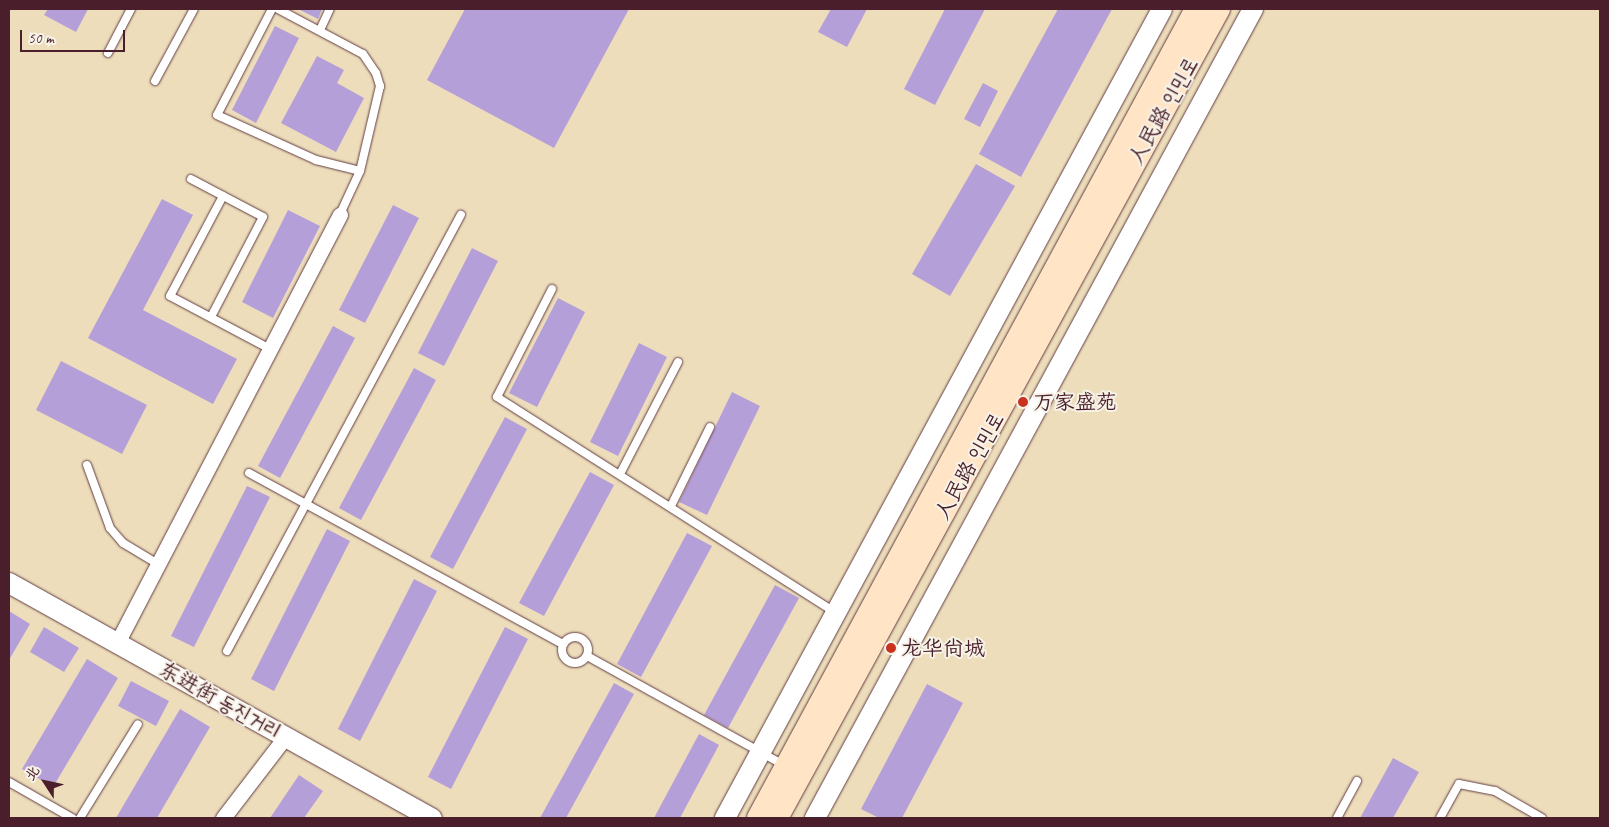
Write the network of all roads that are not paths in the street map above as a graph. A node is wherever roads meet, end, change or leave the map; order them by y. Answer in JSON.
{"nodes":[{"id":1,"x":131,"y":9,"type":"edge"},
{"id":2,"x":194,"y":9,"type":"edge"},
{"id":3,"x":272,"y":9,"type":"edge"},
{"id":4,"x":278,"y":9,"type":"edge"},
{"id":5,"x":330,"y":9,"type":"edge"},
{"id":6,"x":1162,"y":9,"type":"edge"},
{"id":7,"x":1196,"y":9,"type":"edge"},
{"id":8,"x":1218,"y":9,"type":"edge"},
{"id":9,"x":1253,"y":9,"type":"edge"},
{"id":10,"x":320,"y":30,"type":"junction"},
{"id":11,"x":108,"y":53,"type":"dead end"},
{"id":12,"x":155,"y":81,"type":"dead end"},
{"id":13,"x":360,"y":171,"type":"junction"},
{"id":14,"x":191,"y":179,"type":"dead end"},
{"id":15,"x":223,"y":196,"type":"junction"},
{"id":16,"x":340,"y":214,"type":"joint"},
{"id":17,"x":461,"y":215,"type":"dead end"},
{"id":18,"x":552,"y":289,"type":"dead end"},
{"id":19,"x":211,"y":317,"type":"junction"},
{"id":20,"x":270,"y":349,"type":"junction"},
{"id":21,"x":678,"y":362,"type":"dead end"},
{"id":22,"x":710,"y":427,"type":"dead end"},
{"id":23,"x":87,"y":466,"type":"dead end"},
{"id":24,"x":249,"y":473,"type":"dead end"},
{"id":25,"x":620,"y":474,"type":"junction"},
{"id":26,"x":306,"y":504,"type":"junction"},
{"id":27,"x":671,"y":506,"type":"junction"},
{"id":28,"x":158,"y":564,"type":"junction"},
{"id":29,"x":9,"y":583,"type":"edge"},
{"id":30,"x":836,"y":613,"type":"junction"},
{"id":31,"x":117,"y":643,"type":"junction"},
{"id":32,"x":563,"y":644,"type":"junction"},
{"id":33,"x":227,"y":651,"type":"dead end"},
{"id":34,"x":587,"y":656,"type":"junction"},
{"id":35,"x":138,"y":724,"type":"dead end"},
{"id":36,"x":286,"y":736,"type":"junction"},
{"id":37,"x":761,"y":752,"type":"junction"},
{"id":38,"x":786,"y":766,"type":"junction"},
{"id":39,"x":1357,"y":781,"type":"dead end"},
{"id":40,"x":9,"y":782,"type":"edge"},
{"id":41,"x":72,"y":818,"type":"edge"},
{"id":42,"x":80,"y":818,"type":"edge"},
{"id":43,"x":223,"y":818,"type":"edge"},
{"id":44,"x":432,"y":818,"type":"edge"},
{"id":45,"x":725,"y":818,"type":"edge"},
{"id":46,"x":758,"y":818,"type":"edge"},
{"id":47,"x":777,"y":818,"type":"edge"},
{"id":48,"x":815,"y":818,"type":"edge"},
{"id":49,"x":1337,"y":818,"type":"edge"},
{"id":50,"x":1440,"y":818,"type":"edge"},
{"id":51,"x":1542,"y":818,"type":"edge"}],
"edges":[{"from":1,"to":11,"type":"lane"},
{"from":2,"to":12,"type":"lane"},
{"from":3,"to":13,"type":"lane"},
{"from":4,"to":10,"type":"lane"},
{"from":5,"to":10,"type":"lane"},
{"from":6,"to":30,"type":"street"},
{"from":7,"to":38,"type":"main road","name":"人民路 인민로"},
{"from":8,"to":47,"type":"main road","name":"人民路 인민로"},
{"from":9,"to":48,"type":"street"},
{"from":10,"to":13,"type":"lane"},
{"from":13,"to":16,"type":"lane"},
{"from":14,"to":15,"type":"lane"},
{"from":15,"to":19,"type":"lane"},
{"from":15,"to":19,"type":"lane"},
{"from":16,"to":20,"type":"street"},
{"from":17,"to":26,"type":"lane"},
{"from":18,"to":25,"type":"lane"},
{"from":19,"to":20,"type":"lane"},
{"from":20,"to":28,"type":"street"},
{"from":21,"to":25,"type":"lane"},
{"from":22,"to":27,"type":"lane"},
{"from":23,"to":28,"type":"lane"},
{"from":24,"to":26,"type":"lane"},
{"from":25,"to":27,"type":"lane"},
{"from":26,"to":32,"type":"lane"},
{"from":26,"to":33,"type":"lane"},
{"from":27,"to":30,"type":"lane"},
{"from":28,"to":31,"type":"street"},
{"from":29,"to":31,"type":"street","name":"东进街 동진거리"},
{"from":30,"to":37,"type":"street"},
{"from":31,"to":36,"type":"street","name":"东进街 동진거리"},
{"from":32,"to":34,"type":"lane"},
{"from":32,"to":34,"type":"lane"},
{"from":34,"to":37,"type":"lane"},
{"from":35,"to":42,"type":"lane"},
{"from":36,"to":43,"type":"street"},
{"from":36,"to":44,"type":"street","name":"东进街 동진거리"},
{"from":37,"to":38,"type":"lane"},
{"from":37,"to":45,"type":"street"},
{"from":38,"to":46,"type":"main road","name":"人民路 인민로"},
{"from":39,"to":49,"type":"lane"},
{"from":40,"to":41,"type":"lane"},
{"from":50,"to":51,"type":"lane"}]}
